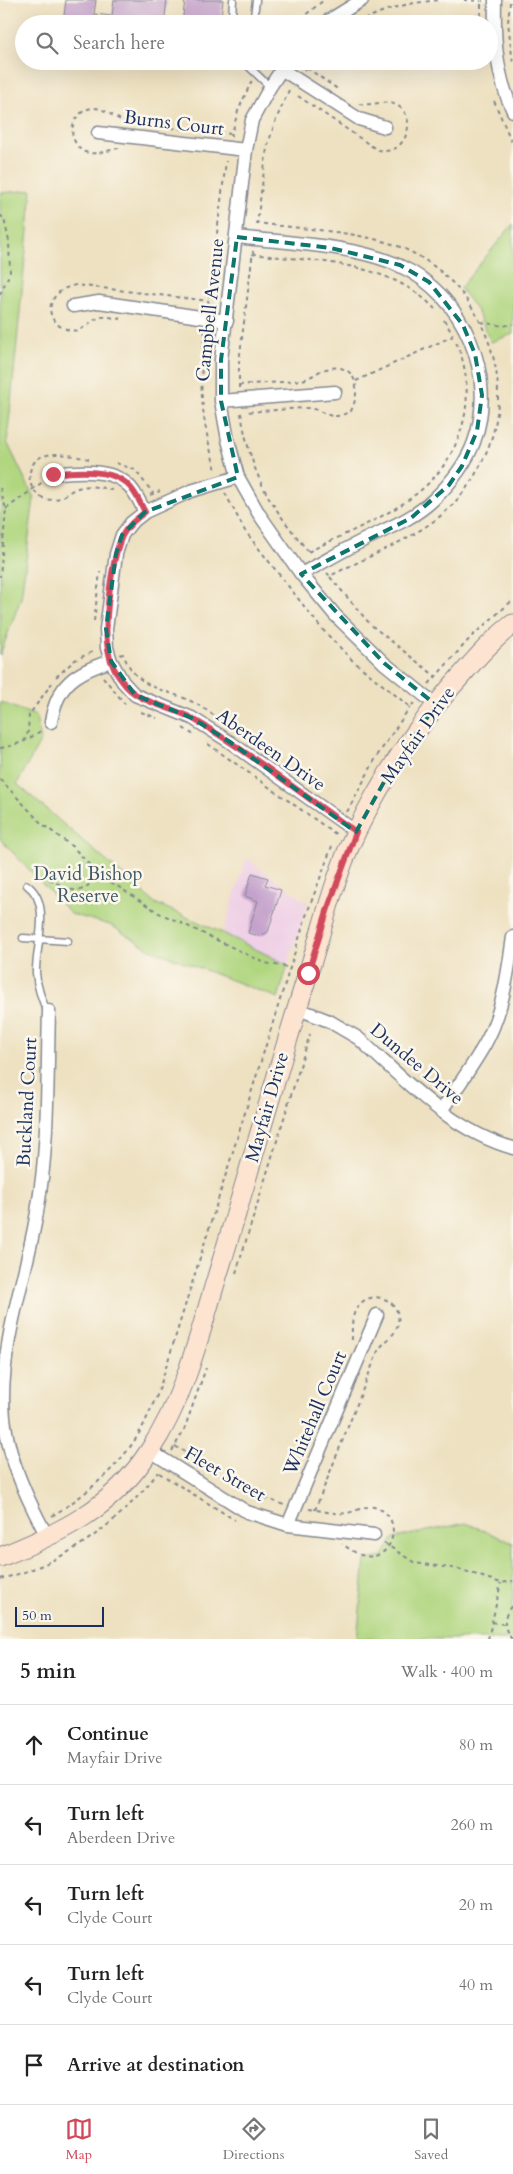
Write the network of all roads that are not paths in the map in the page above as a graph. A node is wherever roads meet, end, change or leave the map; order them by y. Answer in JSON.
{"nodes":[{"id":1,"x":233,"y":0,"type":"edge"},
{"id":2,"x":256,"y":0,"type":"edge"},
{"id":3,"x":362,"y":0,"type":"edge"},
{"id":4,"x":495,"y":0,"type":"edge"},
{"id":5,"x":232,"y":15,"type":"edge"},
{"id":6,"x":254,"y":15,"type":"edge"},
{"id":7,"x":338,"y":15,"type":"edge"},
{"id":8,"x":495,"y":15,"type":"edge"},
{"id":9,"x":498,"y":62,"type":"edge"},
{"id":10,"x":253,"y":70,"type":"edge"},
{"id":11,"x":281,"y":70,"type":"edge"},
{"id":12,"x":291,"y":70,"type":"edge"},
{"id":13,"x":270,"y":87,"type":"junction"},
{"id":14,"x":513,"y":111,"type":"edge"},
{"id":15,"x":385,"y":127,"type":"dead end"},
{"id":16,"x":98,"y":133,"type":"dead end"},
{"id":17,"x":246,"y":150,"type":"junction"},
{"id":18,"x":236,"y":237,"type":"junction"},
{"id":19,"x":73,"y":306,"type":"dead end"},
{"id":20,"x":227,"y":321,"type":"junction"},
{"id":21,"x":334,"y":392,"type":"dead end"},
{"id":22,"x":221,"y":401,"type":"junction"},
{"id":23,"x":53,"y":474,"type":"road end"},
{"id":24,"x":238,"y":477,"type":"junction"},
{"id":25,"x":145,"y":512,"type":"junction"},
{"id":26,"x":301,"y":574,"type":"junction"},
{"id":27,"x":513,"y":624,"type":"edge"},
{"id":28,"x":105,"y":663,"type":"junction"},
{"id":29,"x":436,"y":705,"type":"junction"},
{"id":30,"x":52,"y":722,"type":"road end"},
{"id":31,"x":356,"y":832,"type":"junction"},
{"id":32,"x":30,"y":887,"type":"road end"},
{"id":33,"x":513,"y":937,"type":"edge"},
{"id":34,"x":23,"y":938,"type":"dead end"},
{"id":35,"x":39,"y":938,"type":"junction"},
{"id":36,"x":68,"y":941,"type":"dead end"},
{"id":37,"x":296,"y":1008,"type":"junction"},
{"id":38,"x":49,"y":1013,"type":"joint"},
{"id":39,"x":441,"y":1111,"type":"junction"},
{"id":40,"x":513,"y":1148,"type":"edge"},
{"id":41,"x":377,"y":1315,"type":"dead end"},
{"id":42,"x":1,"y":1399,"type":"edge"},
{"id":43,"x":150,"y":1451,"type":"junction"},
{"id":44,"x":288,"y":1525,"type":"junction"},
{"id":45,"x":44,"y":1530,"type":"junction"},
{"id":46,"x":374,"y":1535,"type":"road end"},
{"id":47,"x":0,"y":1557,"type":"edge"}],
"edges":[{"from":1,"to":5,"type":"lane"},
{"from":2,"to":6,"type":"lane"},
{"from":3,"to":7,"type":"street"},
{"from":4,"to":8,"type":"street"},
{"from":9,"to":14,"type":"street"},
{"from":10,"to":13,"type":"lane"},
{"from":11,"to":13,"type":"street","name":"Campbell Avenue"},
{"from":12,"to":15,"type":"street"},
{"from":13,"to":17,"type":"street","name":"Campbell Avenue"},
{"from":16,"to":17,"type":"street","name":"Burns Court"},
{"from":17,"to":18,"type":"street","name":"Campbell Avenue"},
{"from":18,"to":20,"type":"street","name":"Campbell Avenue"},
{"from":18,"to":26,"type":"street"},
{"from":19,"to":20,"type":"street"},
{"from":20,"to":22,"type":"street","name":"Campbell Avenue"},
{"from":21,"to":22,"type":"street"},
{"from":22,"to":24,"type":"street","name":"Campbell Avenue"},
{"from":23,"to":25,"type":"street"},
{"from":24,"to":25,"type":"street","name":"Aberdeen Drive"},
{"from":24,"to":26,"type":"street","name":"Campbell Avenue"},
{"from":25,"to":28,"type":"street","name":"Aberdeen Drive"},
{"from":26,"to":29,"type":"street","name":"Campbell Avenue"},
{"from":27,"to":29,"type":"street","name":"Mayfair Drive"},
{"from":28,"to":30,"type":"street"},
{"from":28,"to":31,"type":"street","name":"Aberdeen Drive"},
{"from":29,"to":31,"type":"street","name":"Mayfair Drive"},
{"from":31,"to":37,"type":"street","name":"Mayfair Drive"},
{"from":32,"to":35,"type":"lane","name":"Buckland Court"},
{"from":33,"to":39,"type":"street"},
{"from":34,"to":35,"type":"lane"},
{"from":35,"to":36,"type":"lane"},
{"from":35,"to":38,"type":"lane","name":"Buckland Court"},
{"from":37,"to":39,"type":"street","name":"Dundee Drive"},
{"from":37,"to":43,"type":"street","name":"Mayfair Drive"},
{"from":38,"to":42,"type":"street","name":"Buckland Court"},
{"from":39,"to":40,"type":"street","name":"Dundee Drive"},
{"from":41,"to":44,"type":"street","name":"Whitehall Court"},
{"from":42,"to":45,"type":"street","name":"Buckland Court"},
{"from":43,"to":44,"type":"street","name":"Fleet Street"},
{"from":43,"to":45,"type":"street","name":"Mayfair Drive"},
{"from":44,"to":46,"type":"street","name":"Fleet Street"},
{"from":45,"to":47,"type":"street","name":"Mayfair Drive"}]}
